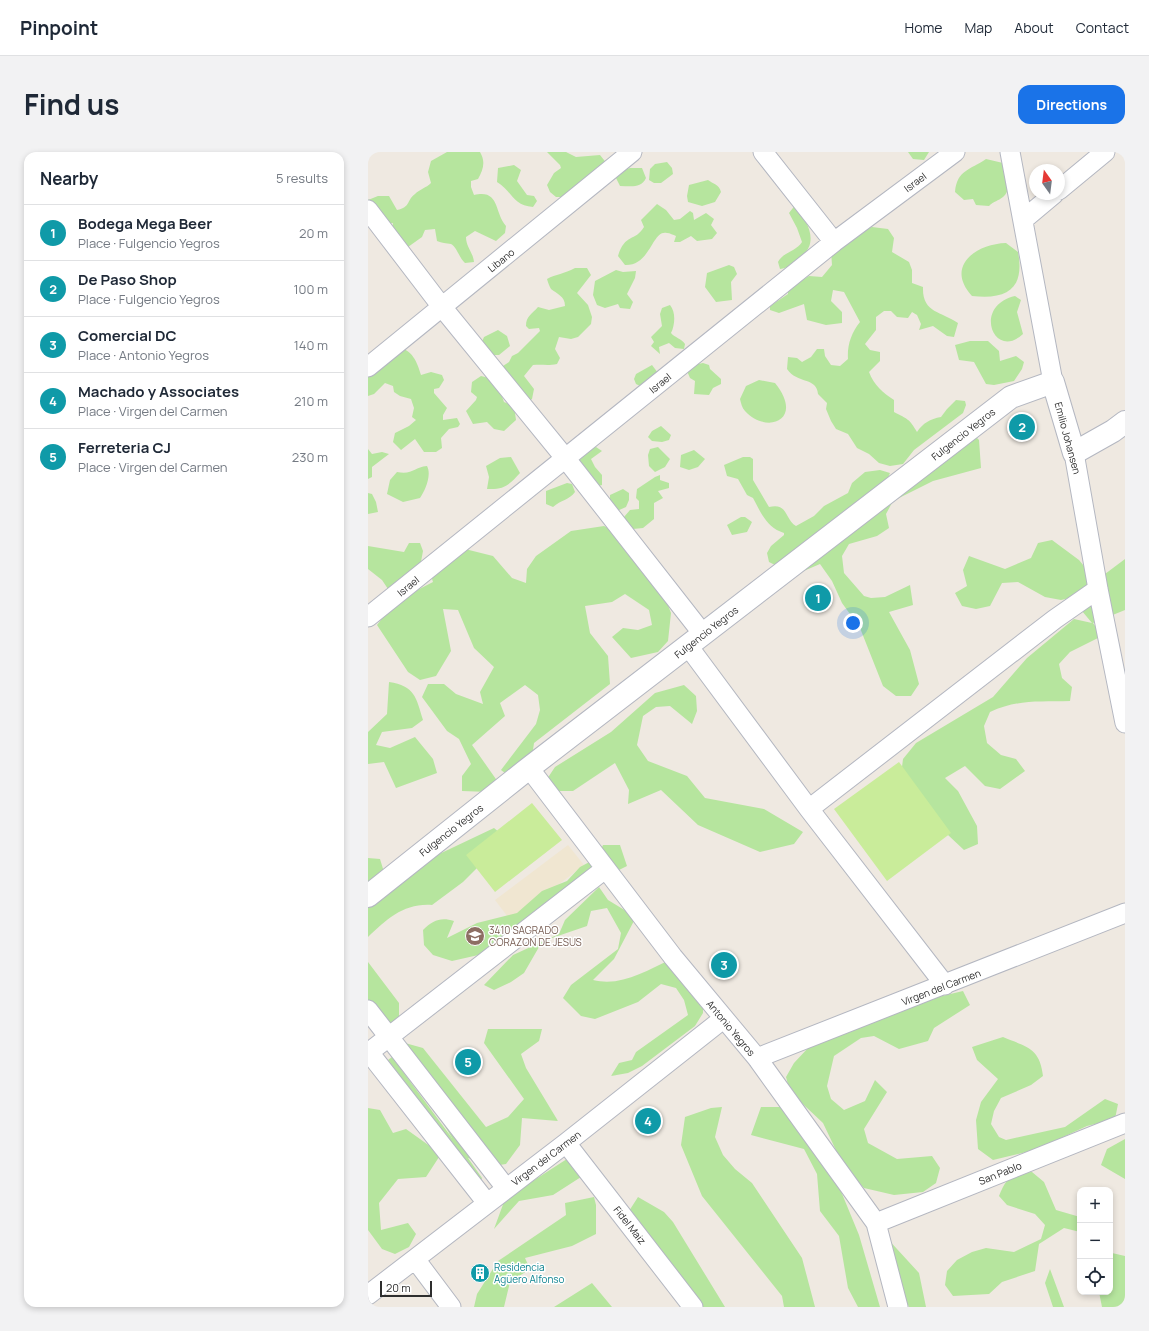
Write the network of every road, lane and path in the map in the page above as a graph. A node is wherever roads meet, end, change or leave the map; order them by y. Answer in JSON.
{"nodes":[{"id":1,"x":632,"y":152,"type":"edge"},
{"id":2,"x":763,"y":152,"type":"edge"},
{"id":3,"x":955,"y":152,"type":"edge"},
{"id":4,"x":1010,"y":152,"type":"edge"},
{"id":5,"x":1105,"y":152,"type":"edge"},
{"id":6,"x":1065,"y":185,"type":"edge"},
{"id":7,"x":1047,"y":200,"type":"edge"},
{"id":8,"x":368,"y":210,"type":"edge"},
{"id":9,"x":1023,"y":220,"type":"junction"},
{"id":10,"x":834,"y":242,"type":"junction"},
{"id":11,"x":442,"y":307,"type":"junction"},
{"id":12,"x":368,"y":367,"type":"edge"},
{"id":13,"x":1053,"y":382,"type":"junction"},
{"id":14,"x":1125,"y":422,"type":"edge"},
{"id":15,"x":1074,"y":453,"type":"junction"},
{"id":16,"x":566,"y":459,"type":"junction"},
{"id":17,"x":1098,"y":589,"type":"junction"},
{"id":18,"x":368,"y":617,"type":"edge"},
{"id":19,"x":695,"y":640,"type":"junction"},
{"id":20,"x":1125,"y":723,"type":"edge"},
{"id":21,"x":529,"y":768,"type":"junction"},
{"id":22,"x":809,"y":809,"type":"junction"},
{"id":23,"x":605,"y":869,"type":"junction"},
{"id":24,"x":368,"y":896,"type":"edge"},
{"id":25,"x":1125,"y":913,"type":"edge"},
{"id":26,"x":945,"y":985,"type":"junction"},
{"id":27,"x":368,"y":1010,"type":"edge"},
{"id":28,"x":723,"y":1019,"type":"junction"},
{"id":29,"x":388,"y":1037,"type":"junction"},
{"id":30,"x":368,"y":1052,"type":"edge"},
{"id":31,"x":757,"y":1058,"type":"junction"},
{"id":32,"x":1125,"y":1123,"type":"edge"},
{"id":33,"x":566,"y":1143,"type":"junction"},
{"id":34,"x":506,"y":1188,"type":"junction"},
{"id":35,"x":487,"y":1203,"type":"junction"},
{"id":36,"x":876,"y":1223,"type":"junction"},
{"id":37,"x":415,"y":1259,"type":"junction"},
{"id":38,"x":368,"y":1295,"type":"edge"},
{"id":39,"x":451,"y":1307,"type":"edge"},
{"id":40,"x":693,"y":1307,"type":"edge"},
{"id":41,"x":898,"y":1307,"type":"edge"}],
"edges":[{"from":1,"to":11,"type":"street","name":"Libano"},
{"from":2,"to":10,"type":"street"},
{"from":3,"to":10,"type":"street","name":"Israel"},
{"from":4,"to":9,"type":"street","name":"Emilio Johansen"},
{"from":5,"to":6,"type":"street"},
{"from":7,"to":9,"type":"street"},
{"from":8,"to":11,"type":"street"},
{"from":9,"to":13,"type":"street","name":"Emilio Johansen"},
{"from":10,"to":16,"type":"street","name":"Israel"},
{"from":11,"to":12,"type":"street","name":"Libano"},
{"from":11,"to":16,"type":"street"},
{"from":13,"to":15,"type":"street","name":"Emilio Johansen"},
{"from":13,"to":19,"type":"street","name":"Fulgencio Yegros"},
{"from":14,"to":15,"type":"street"},
{"from":15,"to":17,"type":"street","name":"Emilio Johansen"},
{"from":16,"to":18,"type":"street","name":"Israel"},
{"from":16,"to":19,"type":"street"},
{"from":17,"to":20,"type":"street","name":"Emilio Johansen"},
{"from":17,"to":22,"type":"street"},
{"from":19,"to":21,"type":"street","name":"Fulgencio Yegros"},
{"from":19,"to":22,"type":"street"},
{"from":21,"to":23,"type":"street","name":"Antonio Yegros"},
{"from":21,"to":24,"type":"street","name":"Fulgencio Yegros"},
{"from":22,"to":26,"type":"street"},
{"from":23,"to":28,"type":"street","name":"Antonio Yegros"},
{"from":23,"to":29,"type":"street"},
{"from":25,"to":26,"type":"street","name":"Virgen del Carmen"},
{"from":26,"to":31,"type":"street","name":"Virgen del Carmen"},
{"from":27,"to":29,"type":"street"},
{"from":28,"to":31,"type":"street","name":"Antonio Yegros"},
{"from":28,"to":33,"type":"street","name":"Virgen del Carmen"},
{"from":29,"to":30,"type":"street"},
{"from":29,"to":34,"type":"street"},
{"from":30,"to":35,"type":"street"},
{"from":31,"to":36,"type":"street","name":"Antonio Yegros"},
{"from":32,"to":36,"type":"street","name":"San Pablo"},
{"from":33,"to":34,"type":"street","name":"Virgen del Carmen"},
{"from":33,"to":40,"type":"street","name":"Fidel Maiz"},
{"from":34,"to":35,"type":"street","name":"Virgen del Carmen"},
{"from":35,"to":37,"type":"street","name":"Virgen del Carmen"},
{"from":36,"to":41,"type":"street","name":"Antonio Yegros"},
{"from":37,"to":38,"type":"street","name":"Virgen del Carmen"},
{"from":37,"to":39,"type":"street"}]}
